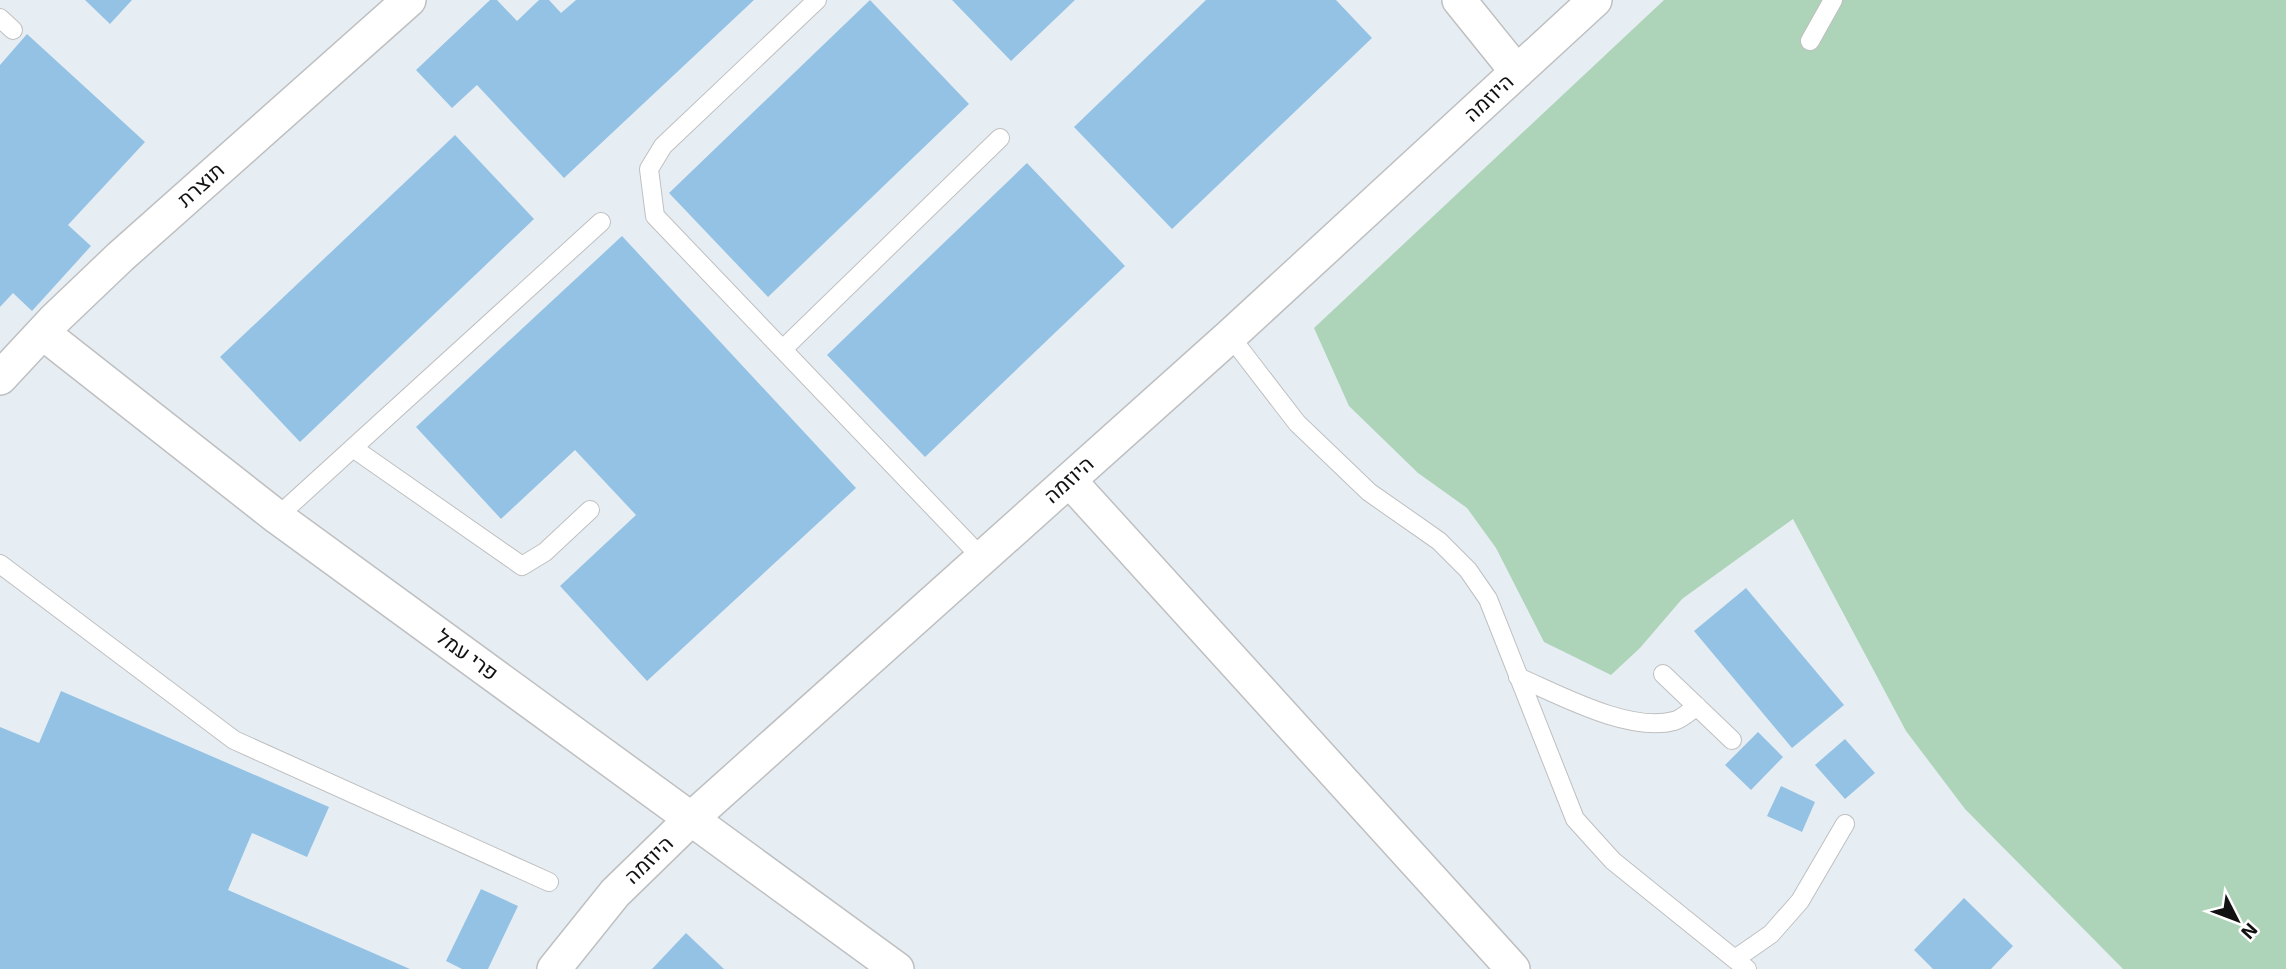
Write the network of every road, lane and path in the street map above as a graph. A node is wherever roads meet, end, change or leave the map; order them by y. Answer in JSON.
{"nodes":[{"id":1,"x":409,"y":0,"type":"edge"},
{"id":2,"x":817,"y":0,"type":"edge"},
{"id":3,"x":1459,"y":0,"type":"edge"},
{"id":4,"x":1595,"y":0,"type":"edge"},
{"id":5,"x":1833,"y":0,"type":"edge"},
{"id":6,"x":1810,"y":41,"type":"dead end"},
{"id":7,"x":1517,"y":72,"type":"junction"},
{"id":8,"x":1000,"y":138,"type":"dead end"},
{"id":9,"x":601,"y":222,"type":"dead end"},
{"id":10,"x":43,"y":332,"type":"junction"},
{"id":11,"x":1230,"y":336,"type":"junction"},
{"id":12,"x":783,"y":349,"type":"junction"},
{"id":13,"x":0,"y":378,"type":"edge"},
{"id":14,"x":352,"y":448,"type":"junction"},
{"id":15,"x":1069,"y":480,"type":"junction"},
{"id":16,"x":590,"y":510,"type":"dead end"},
{"id":17,"x":277,"y":517,"type":"junction"},
{"id":18,"x":982,"y":558,"type":"junction"},
{"id":19,"x":0,"y":564,"type":"edge"},
{"id":20,"x":1664,"y":674,"type":"dead end"},
{"id":21,"x":1518,"y":677,"type":"junction"},
{"id":22,"x":1697,"y":706,"type":"junction"},
{"id":23,"x":1732,"y":740,"type":"dead end"},
{"id":24,"x":692,"y":818,"type":"junction"},
{"id":25,"x":1846,"y":824,"type":"dead end"},
{"id":26,"x":549,"y":882,"type":"dead end"},
{"id":27,"x":1741,"y":964,"type":"edge"},
{"id":28,"x":554,"y":969,"type":"edge"},
{"id":29,"x":897,"y":969,"type":"edge"},
{"id":30,"x":1513,"y":969,"type":"edge"}],
"edges":[{"from":1,"to":10,"type":"street","name":"תוצרת"},
{"from":2,"to":12,"type":"lane"},
{"from":3,"to":7,"type":"street"},
{"from":4,"to":7,"type":"street","name":"היוזמה"},
{"from":5,"to":6,"type":"lane"},
{"from":7,"to":11,"type":"street","name":"היוזמה"},
{"from":8,"to":12,"type":"lane"},
{"from":9,"to":14,"type":"lane"},
{"from":10,"to":13,"type":"street","name":"תוצרת"},
{"from":10,"to":17,"type":"street","name":"פרי עמל"},
{"from":11,"to":15,"type":"street","name":"היוזמה"},
{"from":11,"to":21,"type":"lane"},
{"from":12,"to":18,"type":"lane"},
{"from":14,"to":16,"type":"lane"},
{"from":14,"to":17,"type":"lane"},
{"from":15,"to":18,"type":"street","name":"היוזמה"},
{"from":15,"to":30,"type":"street"},
{"from":17,"to":24,"type":"street","name":"פרי עמל"},
{"from":18,"to":24,"type":"street","name":"היוזמה"},
{"from":19,"to":26,"type":"lane"},
{"from":20,"to":22,"type":"lane"},
{"from":21,"to":22,"type":"lane"},
{"from":21,"to":27,"type":"lane"},
{"from":22,"to":23,"type":"lane"},
{"from":24,"to":28,"type":"street","name":"היוזמה"},
{"from":24,"to":29,"type":"street","name":"פרי עמל"},
{"from":25,"to":27,"type":"lane"}]}
